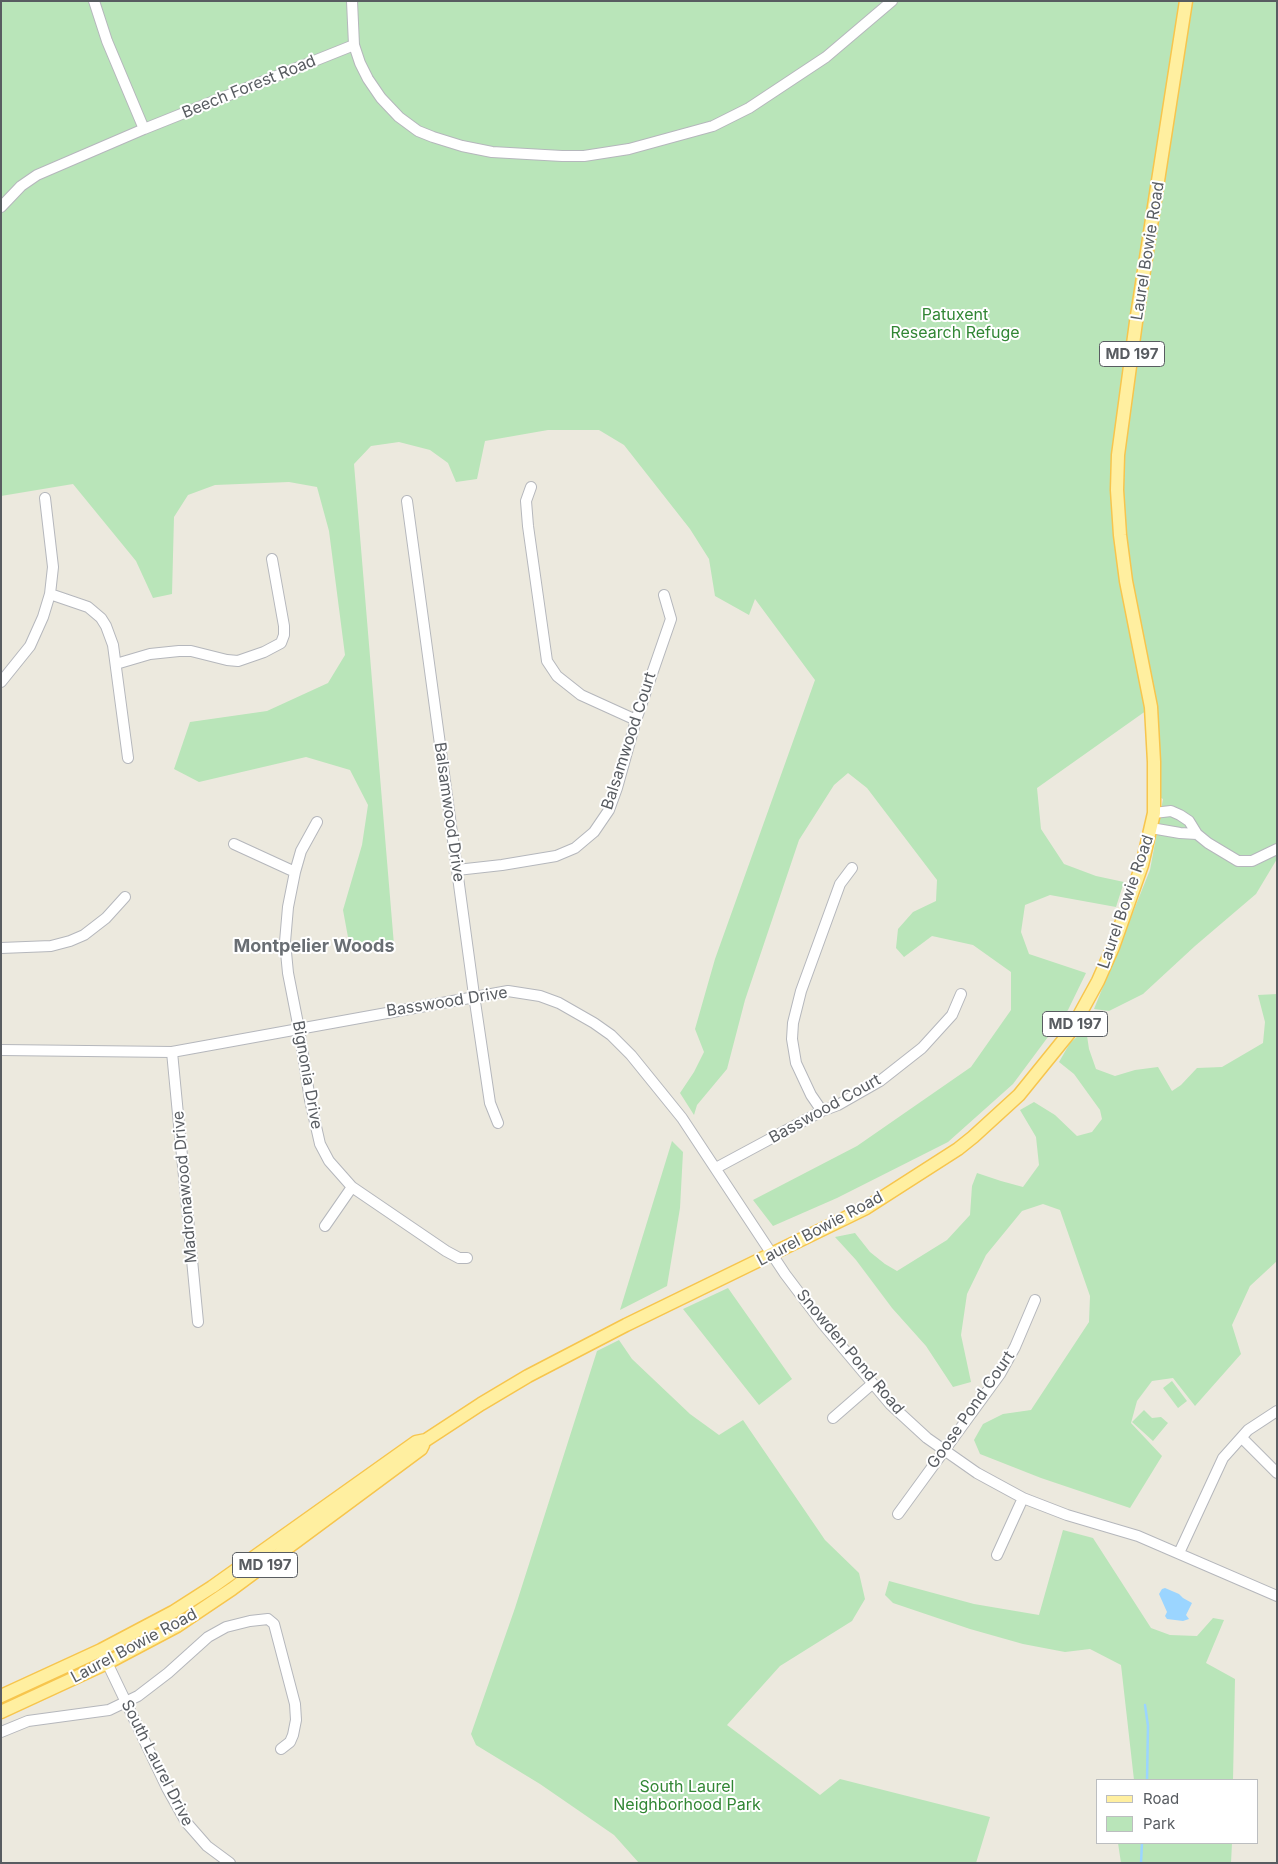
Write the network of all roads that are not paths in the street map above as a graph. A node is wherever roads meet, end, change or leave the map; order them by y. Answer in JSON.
{"nodes":[{"id":1,"x":94,"y":1,"type":"edge"},
{"id":2,"x":352,"y":1,"type":"edge"},
{"id":3,"x":892,"y":1,"type":"edge"},
{"id":4,"x":1186,"y":1,"type":"edge"},
{"id":5,"x":354,"y":45,"type":"junction"},
{"id":6,"x":144,"y":129,"type":"junction"},
{"id":7,"x":1,"y":207,"type":"edge"},
{"id":8,"x":531,"y":488,"type":"dead end"},
{"id":9,"x":45,"y":498,"type":"dead end"},
{"id":10,"x":407,"y":501,"type":"dead end"},
{"id":11,"x":272,"y":559,"type":"dead end"},
{"id":12,"x":50,"y":594,"type":"junction"},
{"id":13,"x":664,"y":595,"type":"dead end"},
{"id":14,"x":116,"y":664,"type":"junction"},
{"id":15,"x":1,"y":682,"type":"edge"},
{"id":16,"x":636,"y":720,"type":"junction"},
{"id":17,"x":128,"y":758,"type":"dead end"},
{"id":18,"x":1154,"y":812,"type":"junction"},
{"id":19,"x":318,"y":822,"type":"dead end"},
{"id":20,"x":1151,"y":828,"type":"junction"},
{"id":21,"x":1197,"y":834,"type":"junction"},
{"id":22,"x":234,"y":844,"type":"dead end"},
{"id":23,"x":1277,"y":849,"type":"edge"},
{"id":24,"x":852,"y":868,"type":"dead end"},
{"id":25,"x":457,"y":870,"type":"junction"},
{"id":26,"x":294,"y":872,"type":"junction"},
{"id":27,"x":125,"y":897,"type":"dead end"},
{"id":28,"x":1,"y":948,"type":"edge"},
{"id":29,"x":962,"y":994,"type":"dead end"},
{"id":30,"x":474,"y":996,"type":"junction"},
{"id":31,"x":299,"y":1029,"type":"junction"},
{"id":32,"x":1,"y":1050,"type":"edge"},
{"id":33,"x":172,"y":1052,"type":"junction"},
{"id":34,"x":822,"y":1111,"type":"junction"},
{"id":35,"x":498,"y":1123,"type":"dead end"},
{"id":36,"x":716,"y":1168,"type":"junction"},
{"id":37,"x":352,"y":1187,"type":"junction"},
{"id":38,"x":325,"y":1226,"type":"dead end"},
{"id":39,"x":773,"y":1255,"type":"junction"},
{"id":40,"x":467,"y":1258,"type":"dead end"},
{"id":41,"x":1035,"y":1300,"type":"dead end"},
{"id":42,"x":198,"y":1322,"type":"dead end"},
{"id":43,"x":872,"y":1384,"type":"junction"},
{"id":44,"x":1277,"y":1411,"type":"edge"},
{"id":45,"x":833,"y":1418,"type":"dead end"},
{"id":46,"x":1242,"y":1438,"type":"junction"},
{"id":47,"x":426,"y":1440,"type":"junction"},
{"id":48,"x":944,"y":1450,"type":"junction"},
{"id":49,"x":1277,"y":1473,"type":"edge"},
{"id":50,"x":1024,"y":1498,"type":"junction"},
{"id":51,"x":898,"y":1514,"type":"dead end"},
{"id":52,"x":1179,"y":1553,"type":"junction"},
{"id":53,"x":997,"y":1555,"type":"dead end"},
{"id":54,"x":1277,"y":1596,"type":"edge"},
{"id":55,"x":101,"y":1650,"type":"junction"},
{"id":56,"x":107,"y":1663,"type":"junction"},
{"id":57,"x":1,"y":1696,"type":"edge"},
{"id":58,"x":126,"y":1702,"type":"junction"},
{"id":59,"x":1,"y":1712,"type":"edge"},
{"id":60,"x":1,"y":1732,"type":"edge"},
{"id":61,"x":281,"y":1750,"type":"dead end"},
{"id":62,"x":230,"y":1863,"type":"edge"}],
"edges":[{"from":1,"to":6,"type":"street"},
{"from":2,"to":5,"type":"street"},
{"from":3,"to":5,"type":"street"},
{"from":4,"to":18,"type":"main road","name":"Laurel Bowie Road","number":"MD 197"},
{"from":5,"to":6,"type":"street","name":"Beech Forest Road"},
{"from":6,"to":7,"type":"street","name":"Beech Forest Road"},
{"from":8,"to":16,"type":"street"},
{"from":9,"to":12,"type":"street"},
{"from":10,"to":25,"type":"street","name":"Balsamwood Drive"},
{"from":11,"to":14,"type":"street"},
{"from":12,"to":14,"type":"street"},
{"from":12,"to":15,"type":"street"},
{"from":13,"to":16,"type":"street","name":"Balsamwood Court"},
{"from":14,"to":17,"type":"street"},
{"from":16,"to":25,"type":"street","name":"Balsamwood Court"},
{"from":18,"to":20,"type":"main road","name":"Laurel Bowie Road","number":"MD 197"},
{"from":18,"to":21,"type":"street"},
{"from":19,"to":26,"type":"street","name":"Bignonia Drive"},
{"from":20,"to":21,"type":"street"},
{"from":20,"to":39,"type":"main road","name":"Laurel Bowie Road","number":"MD 197"},
{"from":21,"to":23,"type":"street"},
{"from":22,"to":26,"type":"street"},
{"from":24,"to":34,"type":"street"},
{"from":25,"to":30,"type":"street","name":"Balsamwood Drive"},
{"from":26,"to":31,"type":"street","name":"Bignonia Drive"},
{"from":27,"to":28,"type":"street"},
{"from":29,"to":34,"type":"street","name":"Basswood Court"},
{"from":30,"to":31,"type":"street","name":"Basswood Drive"},
{"from":30,"to":35,"type":"street","name":"Balsamwood Drive"},
{"from":30,"to":36,"type":"street","name":"Basswood Drive"},
{"from":31,"to":33,"type":"street","name":"Basswood Drive"},
{"from":31,"to":37,"type":"street","name":"Bignonia Drive"},
{"from":32,"to":33,"type":"street","name":"Basswood Drive"},
{"from":33,"to":42,"type":"street","name":"Madronawood Drive"},
{"from":34,"to":36,"type":"street","name":"Basswood Court"},
{"from":36,"to":39,"type":"street","name":"Basswood Drive"},
{"from":37,"to":38,"type":"street"},
{"from":37,"to":40,"type":"street","name":"Bignonia Drive"},
{"from":39,"to":43,"type":"street","name":"Snowden Pond Road"},
{"from":39,"to":47,"type":"main road","name":"Laurel Bowie Road","number":"MD 197"},
{"from":41,"to":48,"type":"street","name":"Goose Pond Court"},
{"from":43,"to":45,"type":"street"},
{"from":43,"to":48,"type":"street","name":"Snowden Pond Road"},
{"from":44,"to":46,"type":"street"},
{"from":46,"to":49,"type":"street"},
{"from":46,"to":52,"type":"street"},
{"from":47,"to":55,"type":"main road","name":"Laurel Bowie Road","number":"MD 197"},
{"from":47,"to":56,"type":"main road","name":"Laurel Bowie Road","number":"MD 197"},
{"from":48,"to":50,"type":"street","name":"Snowden Pond Road"},
{"from":48,"to":51,"type":"street","name":"Goose Pond Court"},
{"from":50,"to":52,"type":"street","name":"Snowden Pond Road"},
{"from":50,"to":53,"type":"street"},
{"from":52,"to":54,"type":"street","name":"Snowden Pond Road"},
{"from":55,"to":56,"type":"street","name":"South Laurel Drive"},
{"from":55,"to":57,"type":"main road","name":"Laurel Bowie Road","number":"MD 197"},
{"from":56,"to":58,"type":"street","name":"South Laurel Drive"},
{"from":56,"to":59,"type":"main road","name":"Laurel Bowie Road","number":"MD 197"},
{"from":58,"to":60,"type":"street"},
{"from":58,"to":61,"type":"street"},
{"from":58,"to":62,"type":"street","name":"South Laurel Drive"}]}
